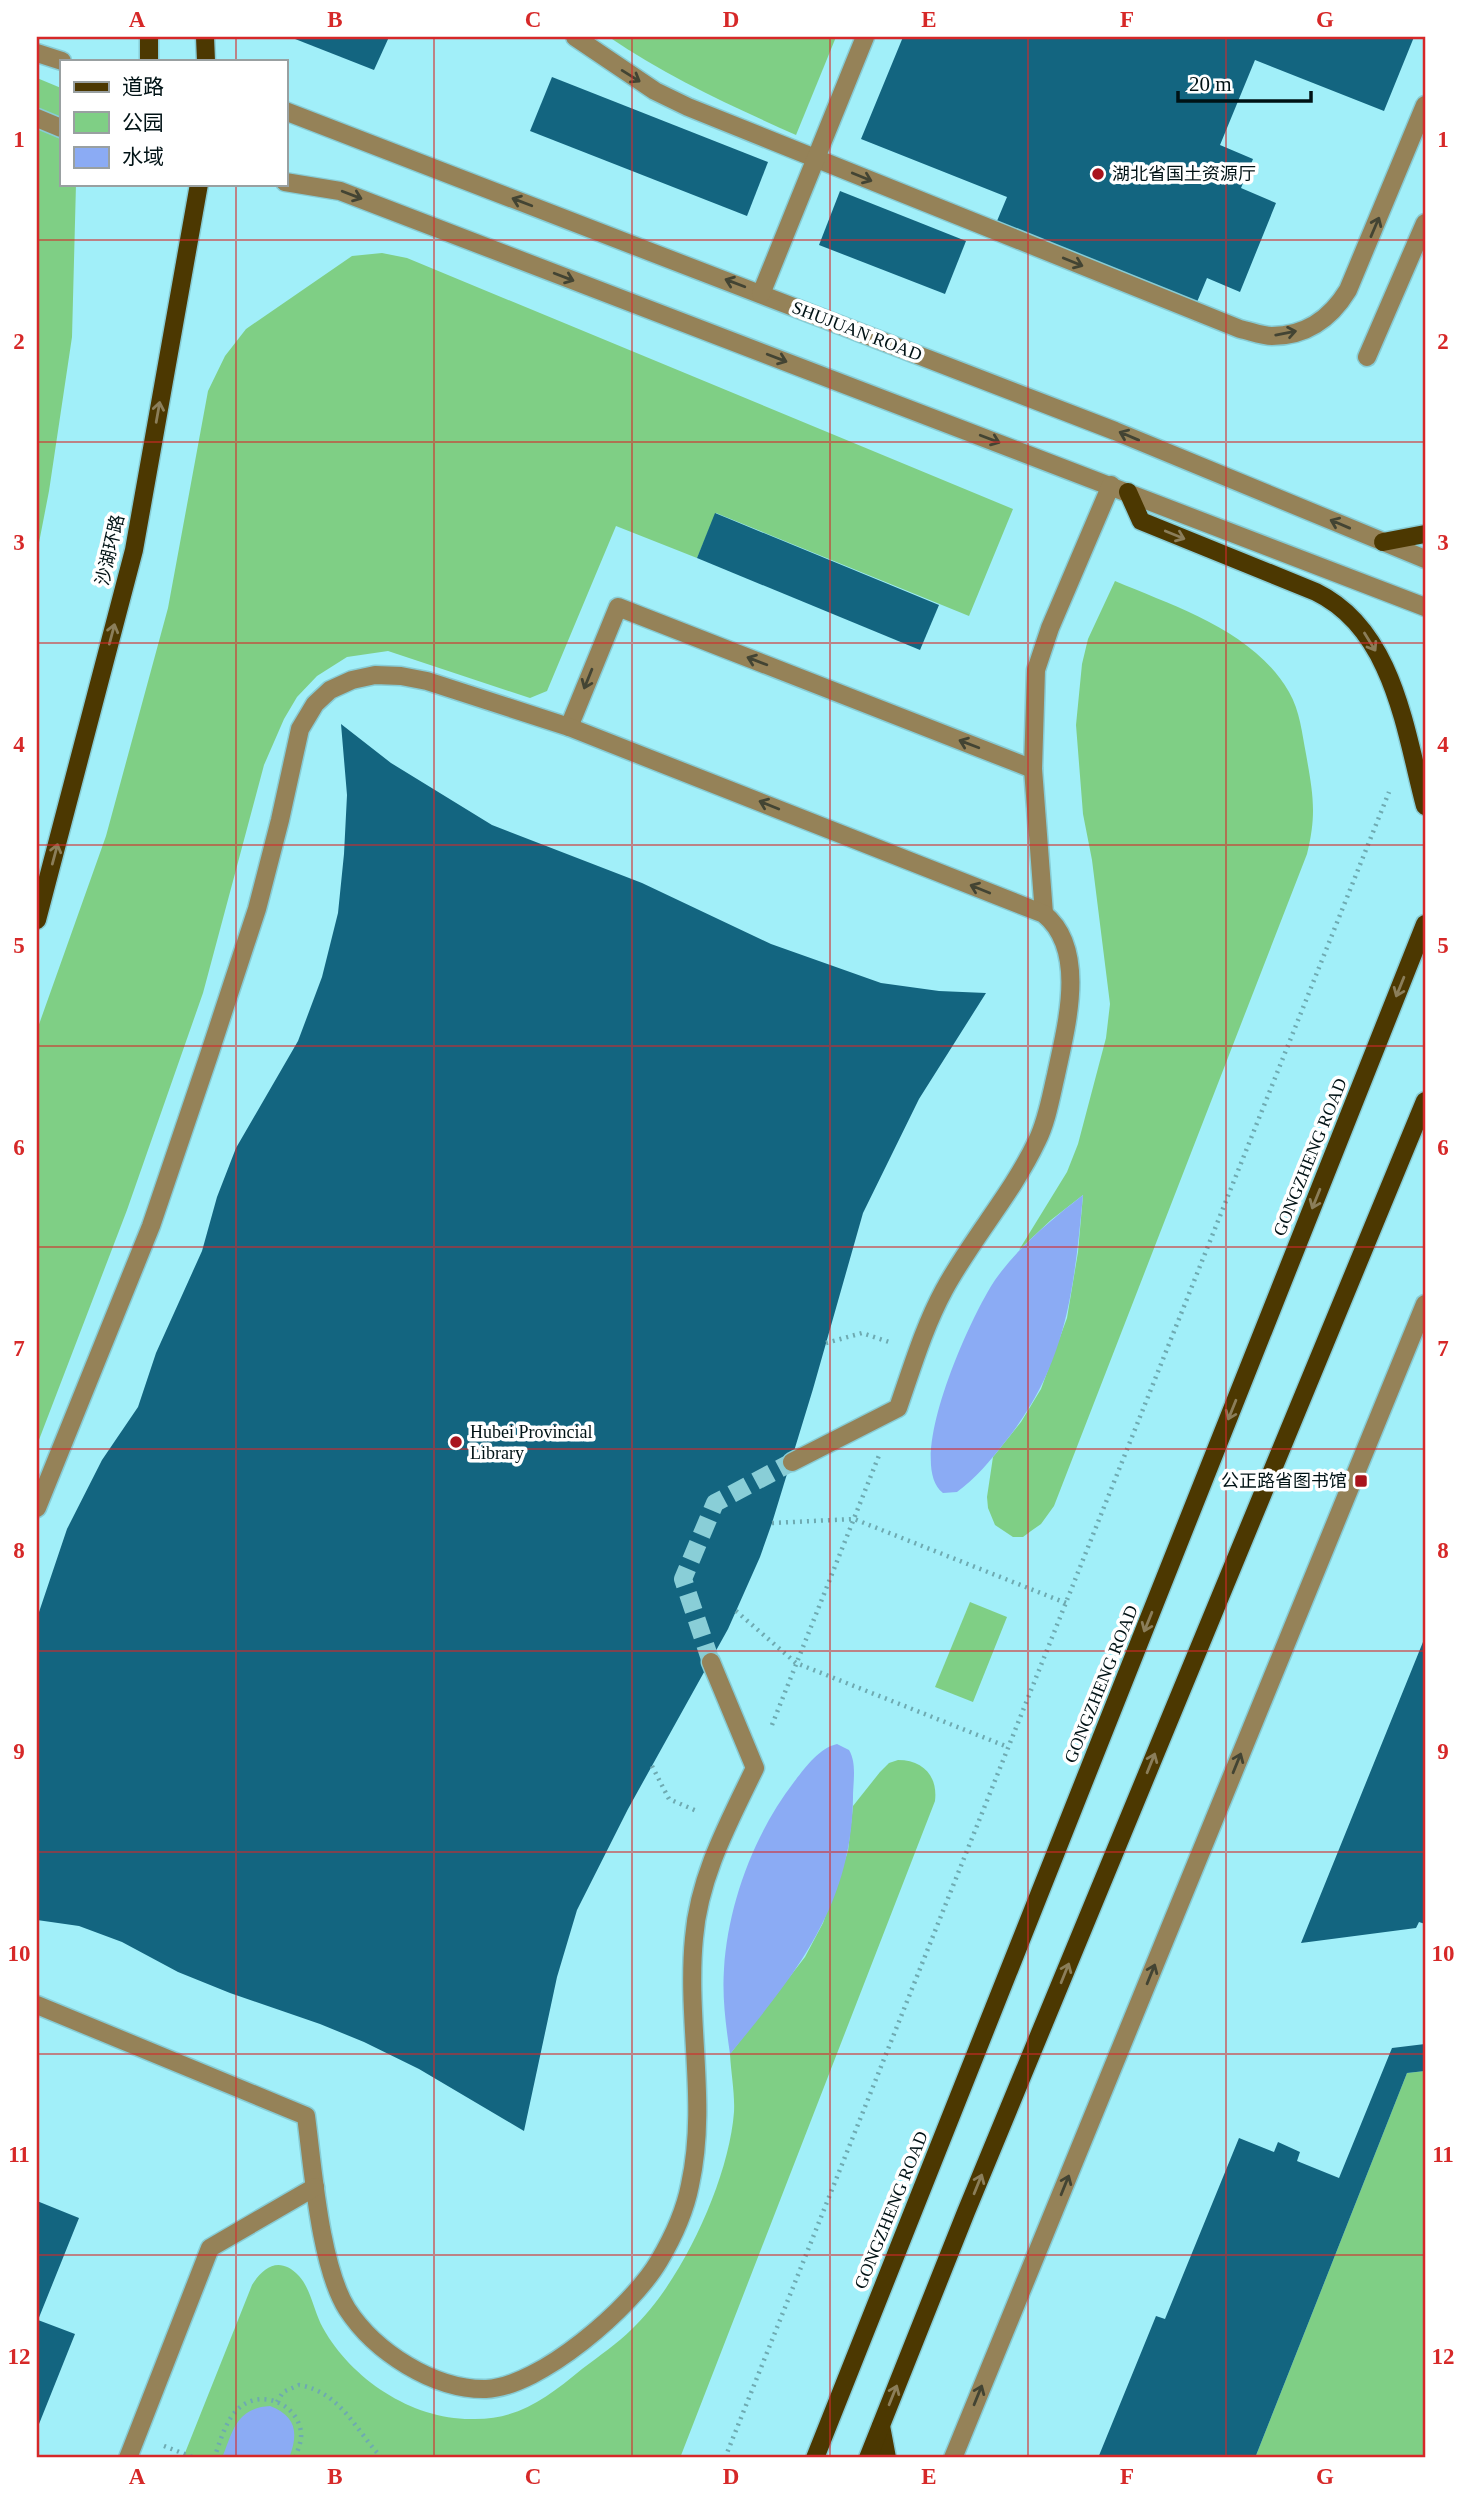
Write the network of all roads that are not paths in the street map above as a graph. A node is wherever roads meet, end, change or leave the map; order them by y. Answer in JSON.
{"nodes":[{"id":1,"x":149,"y":37,"type":"edge"},
{"id":2,"x":205,"y":37,"type":"edge"},
{"id":3,"x":575,"y":37,"type":"edge"},
{"id":4,"x":865,"y":37,"type":"edge"},
{"id":5,"x":37,"y":53,"type":"edge"},
{"id":6,"x":60,"y":60,"type":"edge"},
{"id":7,"x":149,"y":60,"type":"edge"},
{"id":8,"x":206,"y":60,"type":"edge"},
{"id":9,"x":1425,"y":105,"type":"edge"},
{"id":10,"x":287,"y":112,"type":"edge"},
{"id":11,"x":37,"y":118,"type":"edge"},
{"id":12,"x":60,"y":128,"type":"edge"},
{"id":13,"x":1417,"y":147,"type":"edge"},
{"id":14,"x":817,"y":159,"type":"junction"},
{"id":15,"x":287,"y":182,"type":"edge"},
{"id":16,"x":199,"y":186,"type":"edge"},
{"id":17,"x":1425,"y":223,"type":"edge"},
{"id":18,"x":761,"y":294,"type":"junction"},
{"id":19,"x":1367,"y":356,"type":"dead end"},
{"id":20,"x":1111,"y":485,"type":"junction"},
{"id":21,"x":1128,"y":492,"type":"junction"},
{"id":22,"x":1425,"y":534,"type":"edge"},
{"id":23,"x":1383,"y":542,"type":"junction"},
{"id":24,"x":1425,"y":559,"type":"edge"},
{"id":25,"x":1425,"y":607,"type":"edge"},
{"id":26,"x":569,"y":727,"type":"junction"},
{"id":27,"x":1033,"y":769,"type":"junction"},
{"id":28,"x":1425,"y":806,"type":"edge"},
{"id":29,"x":1044,"y":914,"type":"junction"},
{"id":30,"x":37,"y":920,"type":"edge"},
{"id":31,"x":1425,"y":924,"type":"edge"},
{"id":32,"x":1425,"y":1101,"type":"edge"},
{"id":33,"x":1425,"y":1304,"type":"edge"},
{"id":34,"x":792,"y":1462,"type":"tunnel mouth"},
{"id":35,"x":37,"y":1508,"type":"edge"},
{"id":36,"x":711,"y":1662,"type":"tunnel mouth"},
{"id":37,"x":37,"y":2005,"type":"edge"},
{"id":38,"x":315,"y":2187,"type":"junction"},
{"id":39,"x":881,"y":2426,"type":"junction"},
{"id":40,"x":128,"y":2458,"type":"edge"},
{"id":41,"x":814,"y":2458,"type":"edge"},
{"id":42,"x":868,"y":2458,"type":"edge"},
{"id":43,"x":887,"y":2458,"type":"edge"},
{"id":44,"x":953,"y":2458,"type":"edge"}],
"edges":[{"from":1,"to":7,"type":"main road"},
{"from":2,"to":8,"type":"main road"},
{"from":3,"to":14,"type":"street","one_way":true},
{"from":4,"to":14,"type":"street"},
{"from":5,"to":6,"type":"street"},
{"from":9,"to":13,"type":"street"},
{"from":18,"to":10,"type":"street","name":"SHUJUAN ROAD","one_way":true},
{"from":11,"to":12,"type":"street"},
{"from":14,"to":13,"type":"street","one_way":true},
{"from":14,"to":18,"type":"street"},
{"from":15,"to":20,"type":"street","one_way":true},
{"from":30,"to":16,"type":"main road","name":"沙湖环路","one_way":true},
{"from":17,"to":19,"type":"street"},
{"from":23,"to":18,"type":"street","name":"SHUJUAN ROAD","one_way":true},
{"from":20,"to":21,"type":"street"},
{"from":20,"to":27,"type":"street"},
{"from":21,"to":25,"type":"street"},
{"from":21,"to":28,"type":"main road","one_way":true},
{"from":22,"to":23,"type":"main road"},
{"from":23,"to":24,"type":"street","name":"SHUJUAN ROAD"},
{"from":27,"to":26,"type":"street","one_way":true},
{"from":29,"to":26,"type":"street","one_way":true},
{"from":26,"to":35,"type":"street"},
{"from":27,"to":29,"type":"street"},
{"from":29,"to":34,"type":"street"},
{"from":31,"to":41,"type":"main road","name":"GONGZHENG ROAD","one_way":true},
{"from":39,"to":32,"type":"main road","one_way":true},
{"from":44,"to":33,"type":"street","one_way":true},
{"from":36,"to":38,"type":"street"},
{"from":37,"to":38,"type":"street"},
{"from":38,"to":40,"type":"street"},
{"from":39,"to":42,"type":"main road"},
{"from":39,"to":43,"type":"main road"}]}
